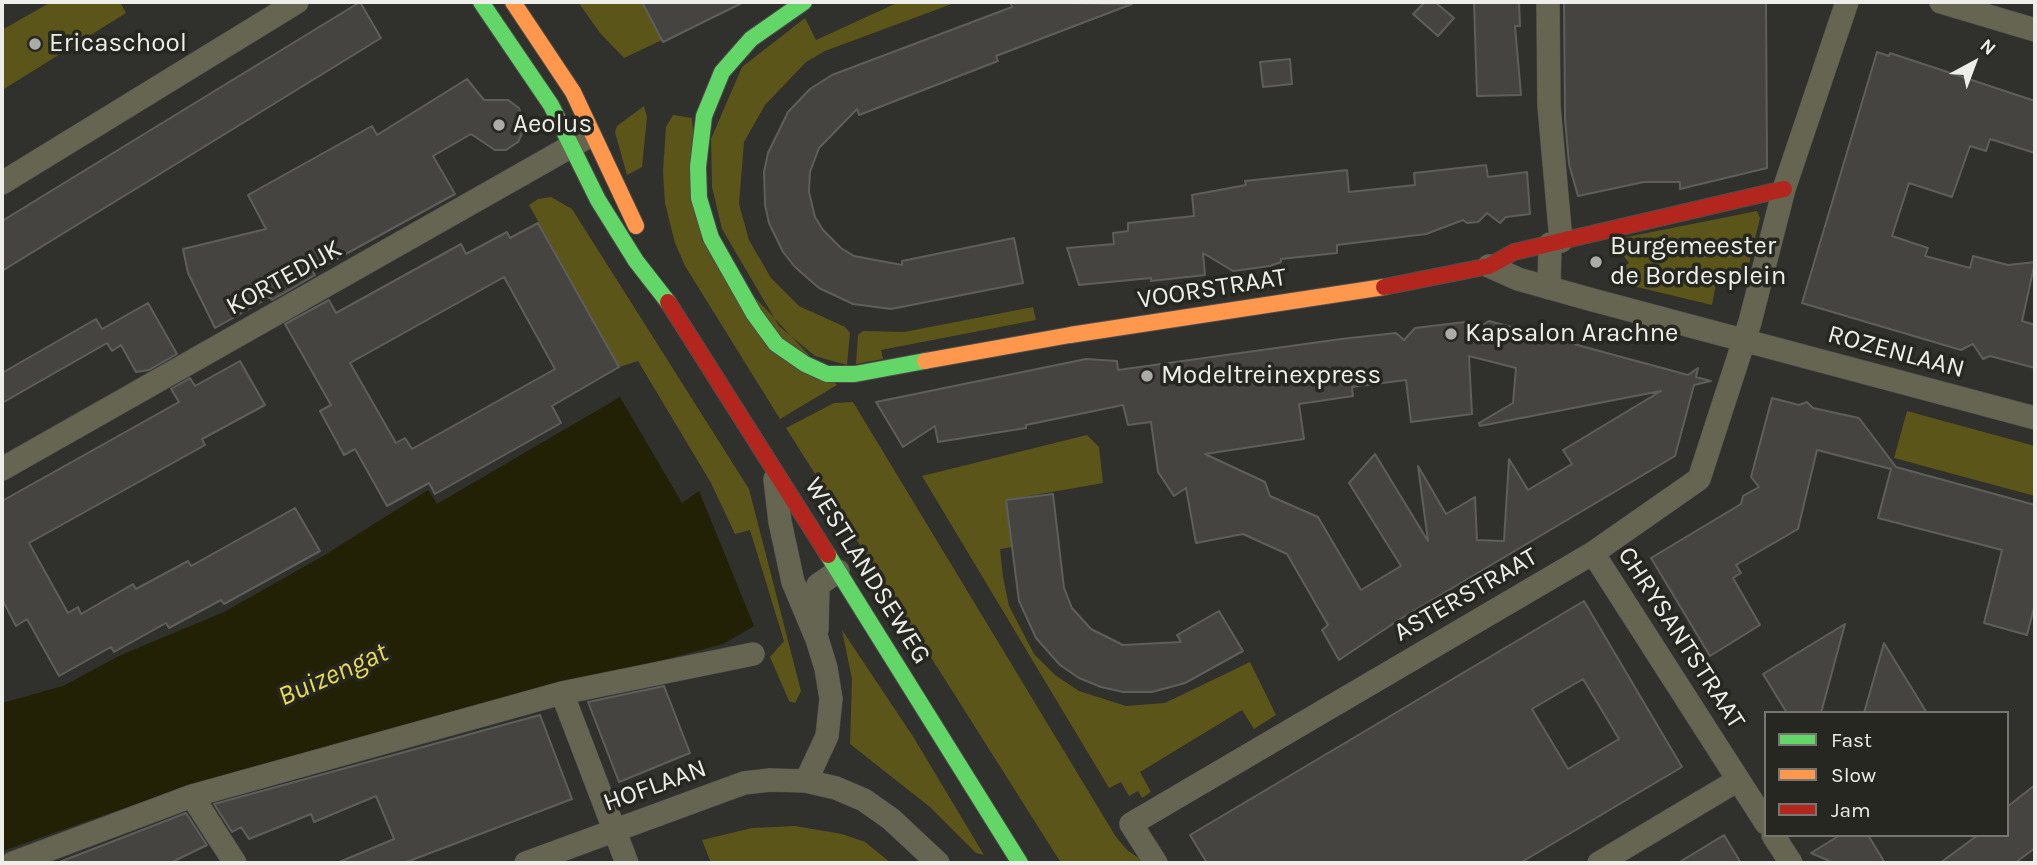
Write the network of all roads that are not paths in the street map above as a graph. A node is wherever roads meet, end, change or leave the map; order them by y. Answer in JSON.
{"nodes":[{"id":1,"x":297,"y":2,"type":"edge"},
{"id":2,"x":481,"y":2,"type":"edge"},
{"id":3,"x":513,"y":2,"type":"edge"},
{"id":4,"x":804,"y":2,"type":"edge"},
{"id":5,"x":1548,"y":2,"type":"edge"},
{"id":6,"x":1847,"y":2,"type":"edge"},
{"id":7,"x":1941,"y":2,"type":"edge"},
{"id":8,"x":2035,"y":30,"type":"edge"},
{"id":9,"x":592,"y":134,"type":"junction"},
{"id":10,"x":570,"y":147,"type":"junction"},
{"id":11,"x":2,"y":183,"type":"edge"},
{"id":12,"x":1784,"y":189,"type":"junction"},
{"id":13,"x":1555,"y":243,"type":"junction"},
{"id":14,"x":1489,"y":266,"type":"junction"},
{"id":15,"x":1549,"y":288,"type":"junction"},
{"id":16,"x":671,"y":304,"type":"junction"},
{"id":17,"x":1744,"y":341,"type":"junction"},
{"id":18,"x":2035,"y":418,"type":"edge"},
{"id":19,"x":774,"y":468,"type":"junction"},
{"id":20,"x":2,"y":469,"type":"edge"},
{"id":21,"x":1593,"y":553,"type":"junction"},
{"id":22,"x":838,"y":571,"type":"junction"},
{"id":23,"x":817,"y":639,"type":"junction"},
{"id":24,"x":753,"y":654,"type":"dead end"},
{"id":25,"x":562,"y":693,"type":"junction"},
{"id":26,"x":1738,"y":780,"type":"junction"},
{"id":27,"x":806,"y":781,"type":"junction"},
{"id":28,"x":192,"y":796,"type":"junction"},
{"id":29,"x":1764,"y":820,"type":"edge"},
{"id":30,"x":614,"y":830,"type":"junction"},
{"id":31,"x":1774,"y":837,"type":"edge"},
{"id":32,"x":13,"y":863,"type":"edge"},
{"id":33,"x":235,"y":863,"type":"edge"},
{"id":34,"x":526,"y":863,"type":"edge"},
{"id":35,"x":627,"y":863,"type":"edge"},
{"id":36,"x":938,"y":863,"type":"edge"},
{"id":37,"x":1020,"y":863,"type":"edge"},
{"id":38,"x":1156,"y":863,"type":"edge"},
{"id":39,"x":1599,"y":863,"type":"edge"},
{"id":40,"x":1791,"y":863,"type":"edge"}],
"edges":[{"from":1,"to":11,"type":"street"},
{"from":2,"to":10,"type":"street","name":"WESTLANDSEWEG"},
{"from":3,"to":9,"type":"street","name":"WESTLANDSEWEG"},
{"from":4,"to":14,"type":"street","name":"VOORSTRAAT"},
{"from":5,"to":13,"type":"street"},
{"from":6,"to":12,"type":"street"},
{"from":7,"to":8,"type":"street"},
{"from":9,"to":10,"type":"street","name":"KORTEDIJK"},
{"from":9,"to":16,"type":"street","name":"WESTLANDSEWEG"},
{"from":10,"to":16,"type":"street","name":"WESTLANDSEWEG"},
{"from":10,"to":20,"type":"street","name":"KORTEDIJK"},
{"from":12,"to":13,"type":"street"},
{"from":12,"to":17,"type":"street"},
{"from":13,"to":14,"type":"street","name":"VOORSTRAAT"},
{"from":13,"to":15,"type":"street"},
{"from":14,"to":15,"type":"street"},
{"from":15,"to":17,"type":"street"},
{"from":16,"to":19,"type":"street","name":"WESTLANDSEWEG"},
{"from":17,"to":18,"type":"street","name":"ROZENLAAN"},
{"from":17,"to":21,"type":"street","name":"ASTERSTRAAT"},
{"from":19,"to":22,"type":"street","name":"WESTLANDSEWEG"},
{"from":19,"to":23,"type":"street"},
{"from":21,"to":26,"type":"street","name":"CHRYSANTSTRAAT"},
{"from":21,"to":38,"type":"street","name":"ASTERSTRAAT"},
{"from":22,"to":23,"type":"street"},
{"from":22,"to":37,"type":"street","name":"WESTLANDSEWEG"},
{"from":23,"to":27,"type":"street"},
{"from":24,"to":25,"type":"street"},
{"from":25,"to":28,"type":"street"},
{"from":25,"to":30,"type":"street"},
{"from":26,"to":29,"type":"street","name":"CHRYSANTSTRAAT"},
{"from":26,"to":39,"type":"street"},
{"from":27,"to":30,"type":"street","name":"HOFLAAN"},
{"from":27,"to":36,"type":"street","name":"HOFLAAN"},
{"from":28,"to":32,"type":"street"},
{"from":28,"to":33,"type":"street"},
{"from":30,"to":34,"type":"street","name":"HOFLAAN"},
{"from":30,"to":35,"type":"street"},
{"from":31,"to":40,"type":"street"}]}
